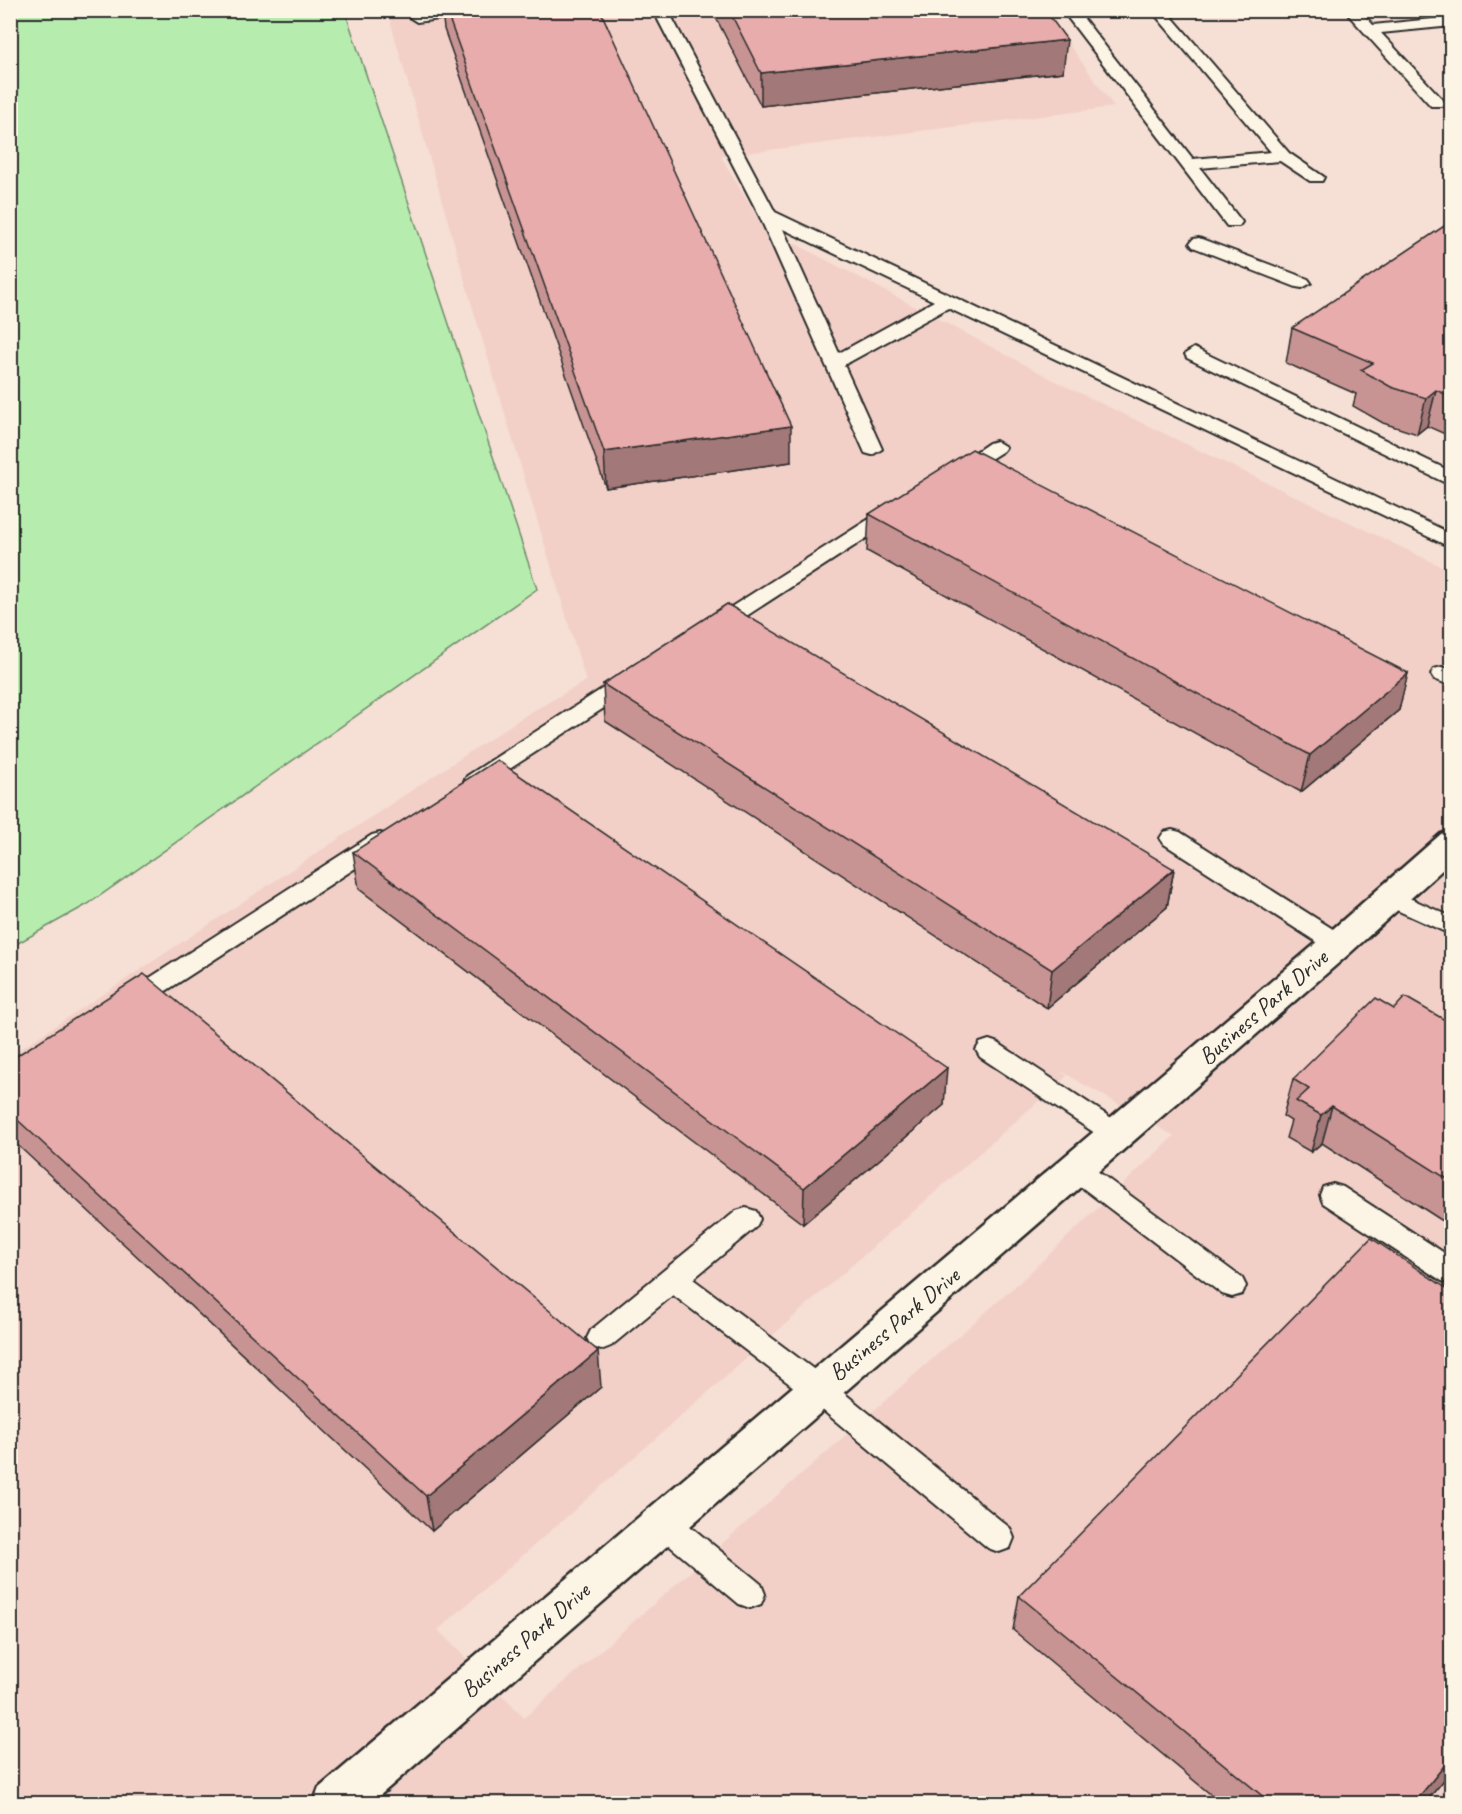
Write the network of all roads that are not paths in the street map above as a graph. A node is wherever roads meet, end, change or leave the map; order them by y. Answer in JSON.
{"nodes":[{"id":1,"x":477,"y":10,"type":"edge"},
{"id":2,"x":660,"y":10,"type":"edge"},
{"id":3,"x":1069,"y":10,"type":"edge"},
{"id":4,"x":1158,"y":10,"type":"edge"},
{"id":5,"x":1351,"y":10,"type":"edge"},
{"id":6,"x":417,"y":17,"type":"dead end"},
{"id":7,"x":1452,"y":21,"type":"edge"},
{"id":8,"x":1370,"y":30,"type":"junction"},
{"id":9,"x":1437,"y":103,"type":"dead end"},
{"id":10,"x":1283,"y":156,"type":"junction"},
{"id":11,"x":1188,"y":164,"type":"junction"},
{"id":12,"x":1316,"y":177,"type":"dead end"},
{"id":13,"x":768,"y":215,"type":"junction"},
{"id":14,"x":1233,"y":222,"type":"dead end"},
{"id":15,"x":1199,"y":243,"type":"dead end"},
{"id":16,"x":1302,"y":283,"type":"dead end"},
{"id":17,"x":947,"y":301,"type":"junction"},
{"id":18,"x":1194,"y":354,"type":"dead end"},
{"id":19,"x":834,"y":363,"type":"junction"},
{"id":20,"x":996,"y":447,"type":"dead end"},
{"id":21,"x":872,"y":449,"type":"dead end"},
{"id":22,"x":1452,"y":480,"type":"edge"},
{"id":23,"x":939,"y":483,"type":"edge"},
{"id":24,"x":910,"y":502,"type":"edge"},
{"id":25,"x":1452,"y":542,"type":"edge"},
{"id":26,"x":696,"y":639,"type":"edge"},
{"id":27,"x":645,"y":672,"type":"edge"},
{"id":28,"x":457,"y":792,"type":"edge"},
{"id":29,"x":399,"y":830,"type":"edge"},
{"id":30,"x":1172,"y":838,"type":"dead end"},
{"id":31,"x":1452,"y":842,"type":"edge"},
{"id":32,"x":1389,"y":897,"type":"junction"},
{"id":33,"x":1452,"y":927,"type":"edge"},
{"id":34,"x":1338,"y":944,"type":"junction"},
{"id":35,"x":115,"y":1012,"type":"edge"},
{"id":36,"x":988,"y":1050,"type":"dead end"},
{"id":37,"x":1116,"y":1134,"type":"junction"},
{"id":38,"x":1076,"y":1169,"type":"junction"},
{"id":39,"x":1334,"y":1195,"type":"dead end"},
{"id":40,"x":746,"y":1219,"type":"dead end"},
{"id":41,"x":1452,"y":1273,"type":"edge"},
{"id":42,"x":673,"y":1279,"type":"junction"},
{"id":43,"x":1232,"y":1286,"type":"dead end"},
{"id":44,"x":601,"y":1338,"type":"dead end"},
{"id":45,"x":818,"y":1389,"type":"junction"},
{"id":46,"x":663,"y":1522,"type":"junction"},
{"id":47,"x":999,"y":1538,"type":"dead end"},
{"id":48,"x":750,"y":1594,"type":"dead end"},
{"id":49,"x":335,"y":1803,"type":"edge"}],
"edges":[{"from":1,"to":6,"type":"lane"},
{"from":2,"to":13,"type":"lane"},
{"from":3,"to":11,"type":"lane"},
{"from":4,"to":10,"type":"lane"},
{"from":5,"to":8,"type":"lane"},
{"from":7,"to":8,"type":"lane"},
{"from":8,"to":9,"type":"lane"},
{"from":10,"to":11,"type":"lane"},
{"from":10,"to":12,"type":"lane"},
{"from":11,"to":14,"type":"lane"},
{"from":13,"to":17,"type":"lane"},
{"from":13,"to":19,"type":"lane"},
{"from":15,"to":16,"type":"lane"},
{"from":17,"to":19,"type":"lane"},
{"from":17,"to":25,"type":"lane"},
{"from":18,"to":22,"type":"lane"},
{"from":19,"to":21,"type":"lane"},
{"from":20,"to":23,"type":"lane"},
{"from":24,"to":26,"type":"lane"},
{"from":27,"to":28,"type":"lane"},
{"from":29,"to":35,"type":"lane"},
{"from":30,"to":34,"type":"lane"},
{"from":31,"to":32,"type":"street","name":"Business Park Drive"},
{"from":32,"to":33,"type":"lane"},
{"from":32,"to":34,"type":"street","name":"Business Park Drive"},
{"from":34,"to":37,"type":"street","name":"Business Park Drive"},
{"from":36,"to":37,"type":"lane"},
{"from":37,"to":38,"type":"street","name":"Business Park Drive"},
{"from":38,"to":43,"type":"lane"},
{"from":38,"to":45,"type":"street","name":"Business Park Drive"},
{"from":39,"to":41,"type":"lane"},
{"from":40,"to":42,"type":"lane"},
{"from":42,"to":44,"type":"lane"},
{"from":42,"to":45,"type":"lane"},
{"from":45,"to":46,"type":"street","name":"Business Park Drive"},
{"from":45,"to":47,"type":"lane"},
{"from":46,"to":48,"type":"lane"},
{"from":46,"to":49,"type":"street","name":"Business Park Drive"}]}
